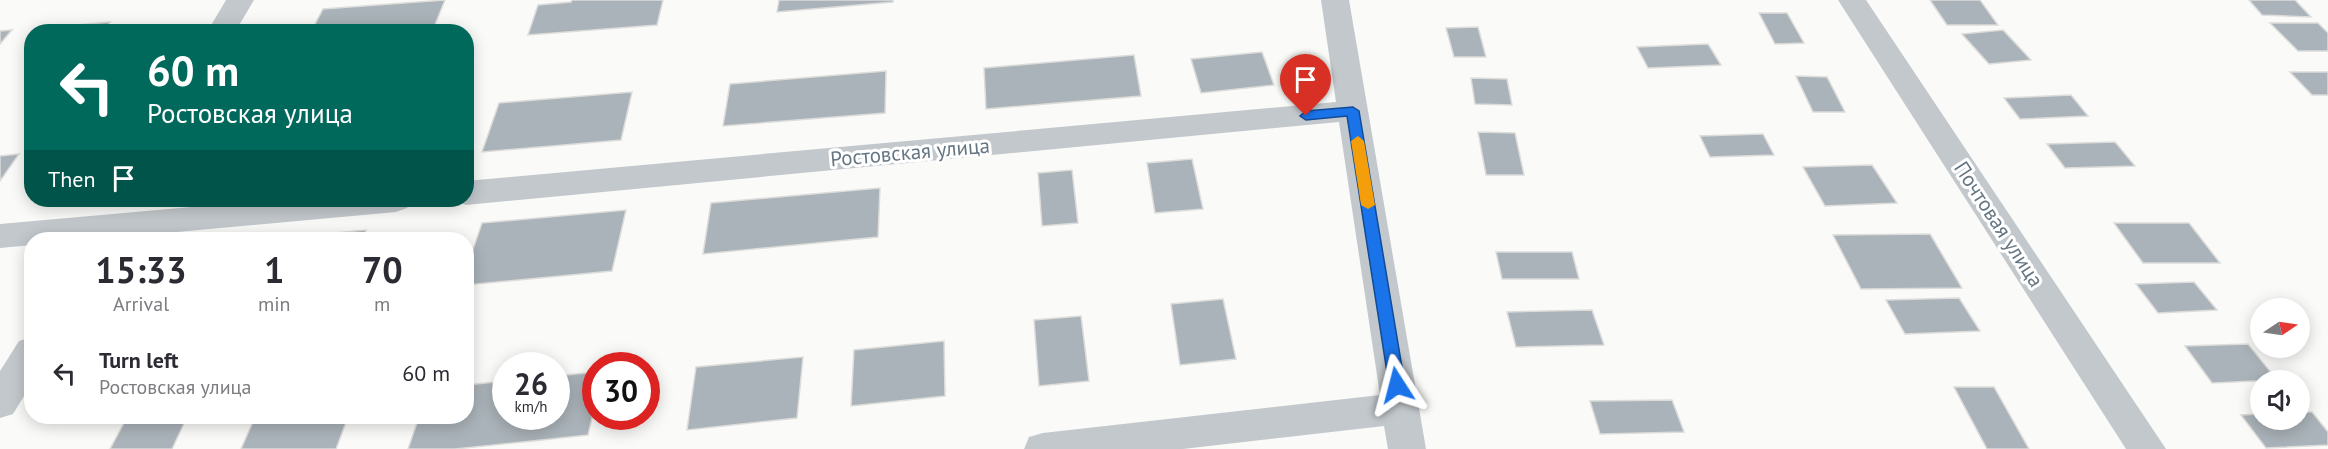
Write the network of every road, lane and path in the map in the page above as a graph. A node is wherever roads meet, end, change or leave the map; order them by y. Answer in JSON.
{"nodes":[{"id":1,"x":240,"y":0,"type":"edge"},
{"id":2,"x":1335,"y":0,"type":"edge"},
{"id":3,"x":1852,"y":0,"type":"edge"},
{"id":4,"x":226,"y":24,"type":"edge"},
{"id":5,"x":1353,"y":111,"type":"junction"},
{"id":6,"x":474,"y":192,"type":"edge"},
{"id":7,"x":304,"y":207,"type":"edge"},
{"id":8,"x":108,"y":222,"type":"edge"},
{"id":9,"x":31,"y":232,"type":"edge"},
{"id":10,"x":24,"y":233,"type":"edge"},
{"id":11,"x":0,"y":236,"type":"edge"},
{"id":12,"x":24,"y":364,"type":"edge"},
{"id":13,"x":0,"y":403,"type":"edge"},
{"id":14,"x":1401,"y":408,"type":"junction"},
{"id":15,"x":1043,"y":449,"type":"edge"},
{"id":16,"x":1407,"y":449,"type":"edge"},
{"id":17,"x":2147,"y":449,"type":"edge"}],
"edges":[{"from":1,"to":4,"type":"street"},
{"from":2,"to":5,"type":"street"},
{"from":3,"to":17,"type":"street","name":"Почтовая улица"},
{"from":5,"to":6,"type":"street","name":"Ростовская улица"},
{"from":5,"to":14,"type":"street"},
{"from":7,"to":8,"type":"street"},
{"from":8,"to":9,"type":"street"},
{"from":10,"to":11,"type":"street"},
{"from":12,"to":13,"type":"street"},
{"from":14,"to":15,"type":"street"},
{"from":14,"to":16,"type":"street"}]}
